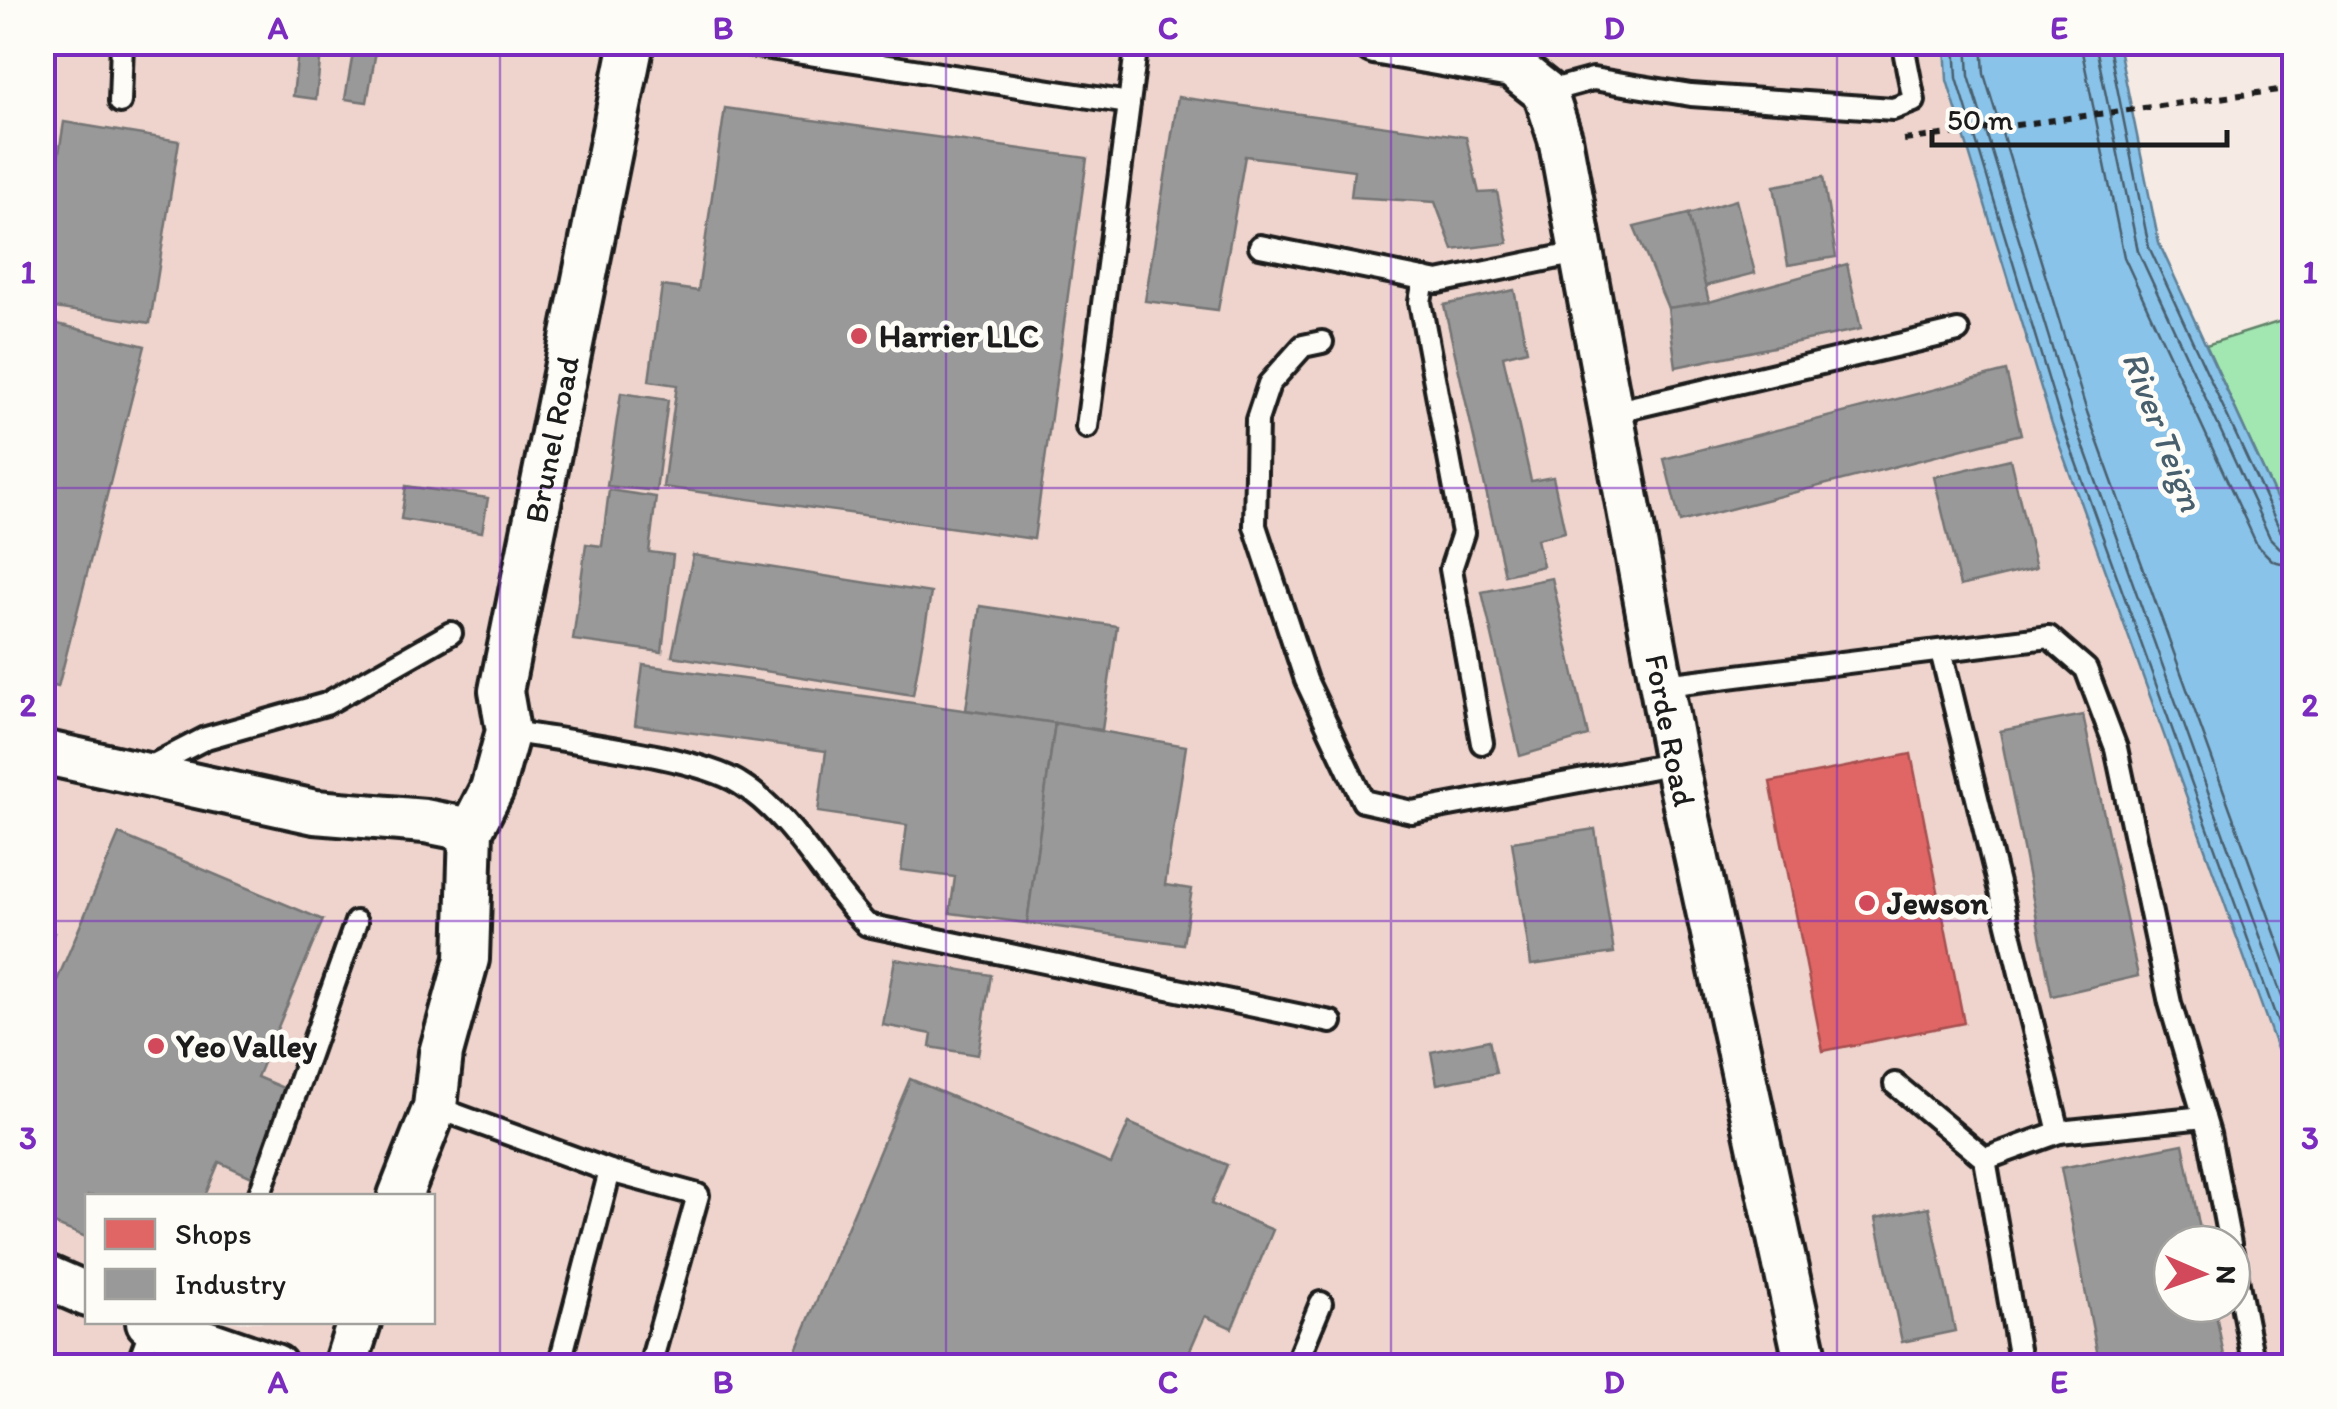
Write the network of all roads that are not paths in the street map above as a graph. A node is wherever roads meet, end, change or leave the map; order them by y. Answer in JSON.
{"nodes":[{"id":1,"x":122,"y":42,"type":"edge"},
{"id":2,"x":632,"y":42,"type":"edge"},
{"id":3,"x":1137,"y":42,"type":"edge"},
{"id":4,"x":1375,"y":42,"type":"edge"},
{"id":5,"x":750,"y":45,"type":"dead end"},
{"id":6,"x":1419,"y":46,"type":"edge"},
{"id":7,"x":1905,"y":55,"type":"dead end"},
{"id":8,"x":1545,"y":92,"type":"junction"},
{"id":9,"x":120,"y":102,"type":"dead end"},
{"id":10,"x":1130,"y":102,"type":"junction"},
{"id":11,"x":1260,"y":246,"type":"dead end"},
{"id":12,"x":1583,"y":252,"type":"junction"},
{"id":13,"x":1424,"y":279,"type":"junction"},
{"id":14,"x":1958,"y":331,"type":"dead end"},
{"id":15,"x":1322,"y":342,"type":"dead end"},
{"id":16,"x":1613,"y":412,"type":"junction"},
{"id":17,"x":1086,"y":427,"type":"dead end"},
{"id":18,"x":451,"y":633,"type":"dead end"},
{"id":19,"x":1941,"y":650,"type":"junction"},
{"id":20,"x":1665,"y":685,"type":"junction"},
{"id":21,"x":508,"y":731,"type":"junction"},
{"id":22,"x":1482,"y":742,"type":"dead end"},
{"id":23,"x":42,"y":752,"type":"edge"},
{"id":24,"x":1676,"y":763,"type":"junction"},
{"id":25,"x":138,"y":774,"type":"junction"},
{"id":26,"x":471,"y":830,"type":"junction"},
{"id":27,"x":356,"y":922,"type":"dead end"},
{"id":28,"x":1330,"y":1022,"type":"dead end"},
{"id":29,"x":1895,"y":1084,"type":"dead end"},
{"id":30,"x":436,"y":1107,"type":"junction"},
{"id":31,"x":2204,"y":1117,"type":"junction"},
{"id":32,"x":2058,"y":1132,"type":"junction"},
{"id":33,"x":1985,"y":1159,"type":"junction"},
{"id":34,"x":610,"y":1170,"type":"junction"},
{"id":35,"x":263,"y":1194,"type":"edge"},
{"id":36,"x":401,"y":1194,"type":"edge"},
{"id":37,"x":2226,"y":1224,"type":"edge"},
{"id":38,"x":42,"y":1275,"type":"edge"},
{"id":39,"x":85,"y":1294,"type":"edge"},
{"id":40,"x":1321,"y":1303,"type":"dead end"},
{"id":41,"x":149,"y":1324,"type":"edge"},
{"id":42,"x":156,"y":1324,"type":"edge"},
{"id":43,"x":358,"y":1324,"type":"edge"},
{"id":44,"x":2246,"y":1324,"type":"edge"},
{"id":45,"x":137,"y":1366,"type":"edge"},
{"id":46,"x":276,"y":1366,"type":"edge"},
{"id":47,"x":345,"y":1366,"type":"edge"},
{"id":48,"x":559,"y":1366,"type":"edge"},
{"id":49,"x":650,"y":1366,"type":"edge"},
{"id":50,"x":1295,"y":1366,"type":"edge"},
{"id":51,"x":1807,"y":1366,"type":"edge"},
{"id":52,"x":2021,"y":1366,"type":"edge"},
{"id":53,"x":2254,"y":1366,"type":"edge"}],
"edges":[{"from":1,"to":9,"type":"lane"},
{"from":2,"to":21,"type":"street","name":"Brunel Road"},
{"from":3,"to":10,"type":"lane"},
{"from":4,"to":6,"type":"street"},
{"from":5,"to":10,"type":"lane"},
{"from":6,"to":8,"type":"street"},
{"from":7,"to":8,"type":"lane"},
{"from":8,"to":12,"type":"street","name":"Forde Road"},
{"from":10,"to":17,"type":"lane"},
{"from":11,"to":13,"type":"lane"},
{"from":12,"to":13,"type":"lane"},
{"from":12,"to":16,"type":"street","name":"Forde Road"},
{"from":13,"to":22,"type":"lane"},
{"from":14,"to":16,"type":"lane"},
{"from":15,"to":24,"type":"lane"},
{"from":16,"to":20,"type":"street","name":"Forde Road"},
{"from":18,"to":25,"type":"lane"},
{"from":19,"to":20,"type":"lane"},
{"from":19,"to":31,"type":"lane"},
{"from":19,"to":32,"type":"lane"},
{"from":20,"to":24,"type":"street","name":"Forde Road"},
{"from":21,"to":26,"type":"street","name":"Brunel Road"},
{"from":21,"to":28,"type":"lane"},
{"from":23,"to":25,"type":"street"},
{"from":24,"to":51,"type":"street","name":"Forde Road"},
{"from":25,"to":26,"type":"street"},
{"from":26,"to":30,"type":"street","name":"Brunel Road"},
{"from":27,"to":35,"type":"lane"},
{"from":29,"to":33,"type":"lane"},
{"from":30,"to":34,"type":"lane"},
{"from":30,"to":36,"type":"street","name":"Brunel Road"},
{"from":31,"to":32,"type":"lane"},
{"from":31,"to":37,"type":"lane"},
{"from":32,"to":33,"type":"lane"},
{"from":33,"to":52,"type":"lane"},
{"from":34,"to":48,"type":"lane"},
{"from":34,"to":49,"type":"lane"},
{"from":38,"to":39,"type":"street"},
{"from":40,"to":50,"type":"lane"},
{"from":41,"to":45,"type":"lane"},
{"from":42,"to":46,"type":"street"},
{"from":43,"to":47,"type":"street"},
{"from":44,"to":53,"type":"lane"}]}
